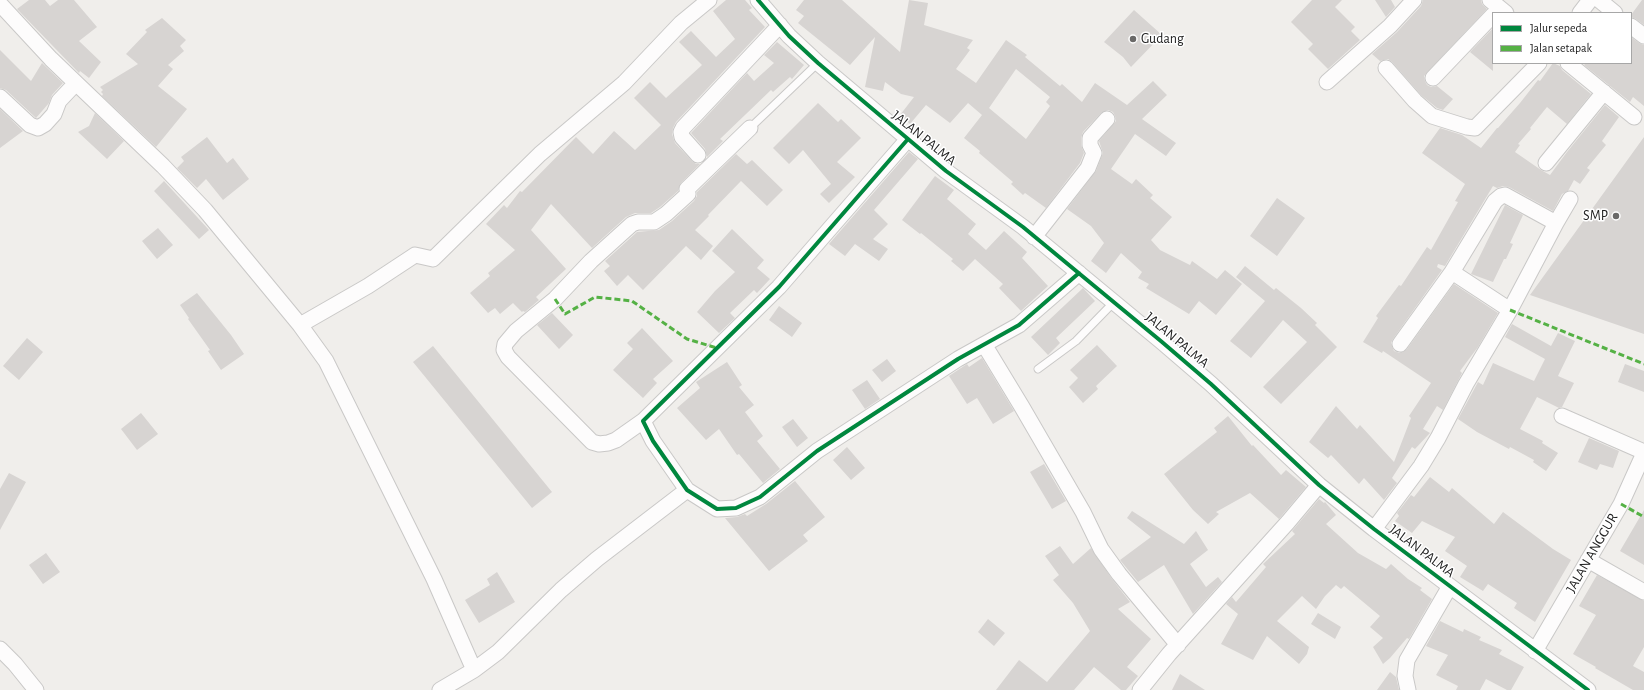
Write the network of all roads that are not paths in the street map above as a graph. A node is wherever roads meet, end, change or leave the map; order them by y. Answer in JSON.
{"nodes":[{"id":1,"x":709,"y":0,"type":"edge"},
{"id":2,"x":758,"y":0,"type":"edge"},
{"id":3,"x":1414,"y":0,"type":"edge"},
{"id":4,"x":1590,"y":0,"type":"edge"},
{"id":5,"x":1599,"y":0,"type":"edge"},
{"id":6,"x":0,"y":4,"type":"edge"},
{"id":7,"x":1581,"y":12,"type":"edge"},
{"id":8,"x":1614,"y":12,"type":"edge"},
{"id":9,"x":1492,"y":15,"type":"edge"},
{"id":10,"x":780,"y":25,"type":"junction"},
{"id":11,"x":1632,"y":27,"type":"edge"},
{"id":12,"x":1644,"y":36,"type":"edge"},
{"id":13,"x":818,"y":63,"type":"junction"},
{"id":14,"x":1538,"y":64,"type":"edge"},
{"id":15,"x":1569,"y":64,"type":"edge"},
{"id":16,"x":1386,"y":68,"type":"dead end"},
{"id":17,"x":1433,"y":78,"type":"dead end"},
{"id":18,"x":1327,"y":82,"type":"dead end"},
{"id":19,"x":76,"y":84,"type":"junction"},
{"id":20,"x":1604,"y":92,"type":"junction"},
{"id":21,"x":0,"y":97,"type":"edge"},
{"id":22,"x":1634,"y":117,"type":"dead end"},
{"id":23,"x":1106,"y":119,"type":"dead end"},
{"id":24,"x":750,"y":128,"type":"joint"},
{"id":25,"x":908,"y":139,"type":"junction"},
{"id":26,"x":698,"y":155,"type":"dead end"},
{"id":27,"x":1546,"y":163,"type":"dead end"},
{"id":28,"x":1570,"y":199,"type":"dead end"},
{"id":29,"x":1556,"y":222,"type":"junction"},
{"id":30,"x":1034,"y":237,"type":"junction"},
{"id":31,"x":1452,"y":272,"type":"junction"},
{"id":32,"x":1079,"y":273,"type":"junction"},
{"id":33,"x":1114,"y":302,"type":"junction"},
{"id":34,"x":1510,"y":310,"type":"junction"},
{"id":35,"x":300,"y":325,"type":"junction"},
{"id":36,"x":1400,"y":344,"type":"dead end"},
{"id":37,"x":985,"y":346,"type":"junction"},
{"id":38,"x":1038,"y":369,"type":"dead end"},
{"id":39,"x":1562,"y":416,"type":"dead end"},
{"id":40,"x":643,"y":421,"type":"junction"},
{"id":41,"x":1644,"y":452,"type":"edge"},
{"id":42,"x":1320,"y":485,"type":"junction"},
{"id":43,"x":688,"y":490,"type":"junction"},
{"id":44,"x":1374,"y":529,"type":"junction"},
{"id":45,"x":1588,"y":560,"type":"junction"},
{"id":46,"x":1450,"y":586,"type":"junction"},
{"id":47,"x":1644,"y":592,"type":"edge"},
{"id":48,"x":1178,"y":645,"type":"junction"},
{"id":49,"x":0,"y":649,"type":"edge"},
{"id":50,"x":1535,"y":651,"type":"junction"},
{"id":51,"x":474,"y":670,"type":"junction"},
{"id":52,"x":36,"y":690,"type":"edge"},
{"id":53,"x":440,"y":690,"type":"edge"},
{"id":54,"x":1140,"y":690,"type":"edge"},
{"id":55,"x":1408,"y":690,"type":"edge"},
{"id":56,"x":1588,"y":690,"type":"edge"}],
"edges":[{"from":1,"to":35,"type":"street"},
{"from":2,"to":10,"type":"street","name":"JALAN PALMA"},
{"from":3,"to":18,"type":"street"},
{"from":4,"to":7,"type":"street"},
{"from":5,"to":8,"type":"street"},
{"from":6,"to":19,"type":"street"},
{"from":9,"to":17,"type":"street"},
{"from":10,"to":13,"type":"street","name":"JALAN PALMA"},
{"from":10,"to":26,"type":"street"},
{"from":11,"to":12,"type":"street"},
{"from":13,"to":24,"type":"lane"},
{"from":13,"to":25,"type":"street","name":"JALAN PALMA"},
{"from":14,"to":16,"type":"street"},
{"from":15,"to":20,"type":"street"},
{"from":19,"to":21,"type":"street"},
{"from":19,"to":35,"type":"street"},
{"from":20,"to":22,"type":"street"},
{"from":20,"to":27,"type":"street"},
{"from":23,"to":30,"type":"street"},
{"from":24,"to":40,"type":"street"},
{"from":25,"to":30,"type":"street","name":"JALAN PALMA"},
{"from":25,"to":40,"type":"street"},
{"from":28,"to":29,"type":"street"},
{"from":29,"to":31,"type":"street"},
{"from":29,"to":34,"type":"street"},
{"from":30,"to":32,"type":"street","name":"JALAN PALMA"},
{"from":31,"to":34,"type":"street"},
{"from":31,"to":36,"type":"street"},
{"from":32,"to":33,"type":"street","name":"JALAN PALMA"},
{"from":32,"to":37,"type":"street"},
{"from":33,"to":38,"type":"lane"},
{"from":33,"to":42,"type":"street","name":"JALAN PALMA"},
{"from":34,"to":44,"type":"street"},
{"from":35,"to":51,"type":"street"},
{"from":37,"to":43,"type":"street"},
{"from":37,"to":48,"type":"street"},
{"from":39,"to":41,"type":"street"},
{"from":40,"to":43,"type":"street"},
{"from":41,"to":45,"type":"street","name":"JALAN ANGGUR"},
{"from":42,"to":44,"type":"street","name":"JALAN PALMA"},
{"from":42,"to":48,"type":"street"},
{"from":43,"to":51,"type":"street"},
{"from":44,"to":46,"type":"street","name":"JALAN PALMA"},
{"from":45,"to":47,"type":"street"},
{"from":45,"to":50,"type":"street","name":"JALAN ANGGUR"},
{"from":46,"to":50,"type":"street","name":"JALAN PALMA"},
{"from":46,"to":55,"type":"street"},
{"from":48,"to":54,"type":"street"},
{"from":49,"to":52,"type":"street"},
{"from":50,"to":56,"type":"street","name":"JALAN PALMA"},
{"from":51,"to":53,"type":"street"}]}
